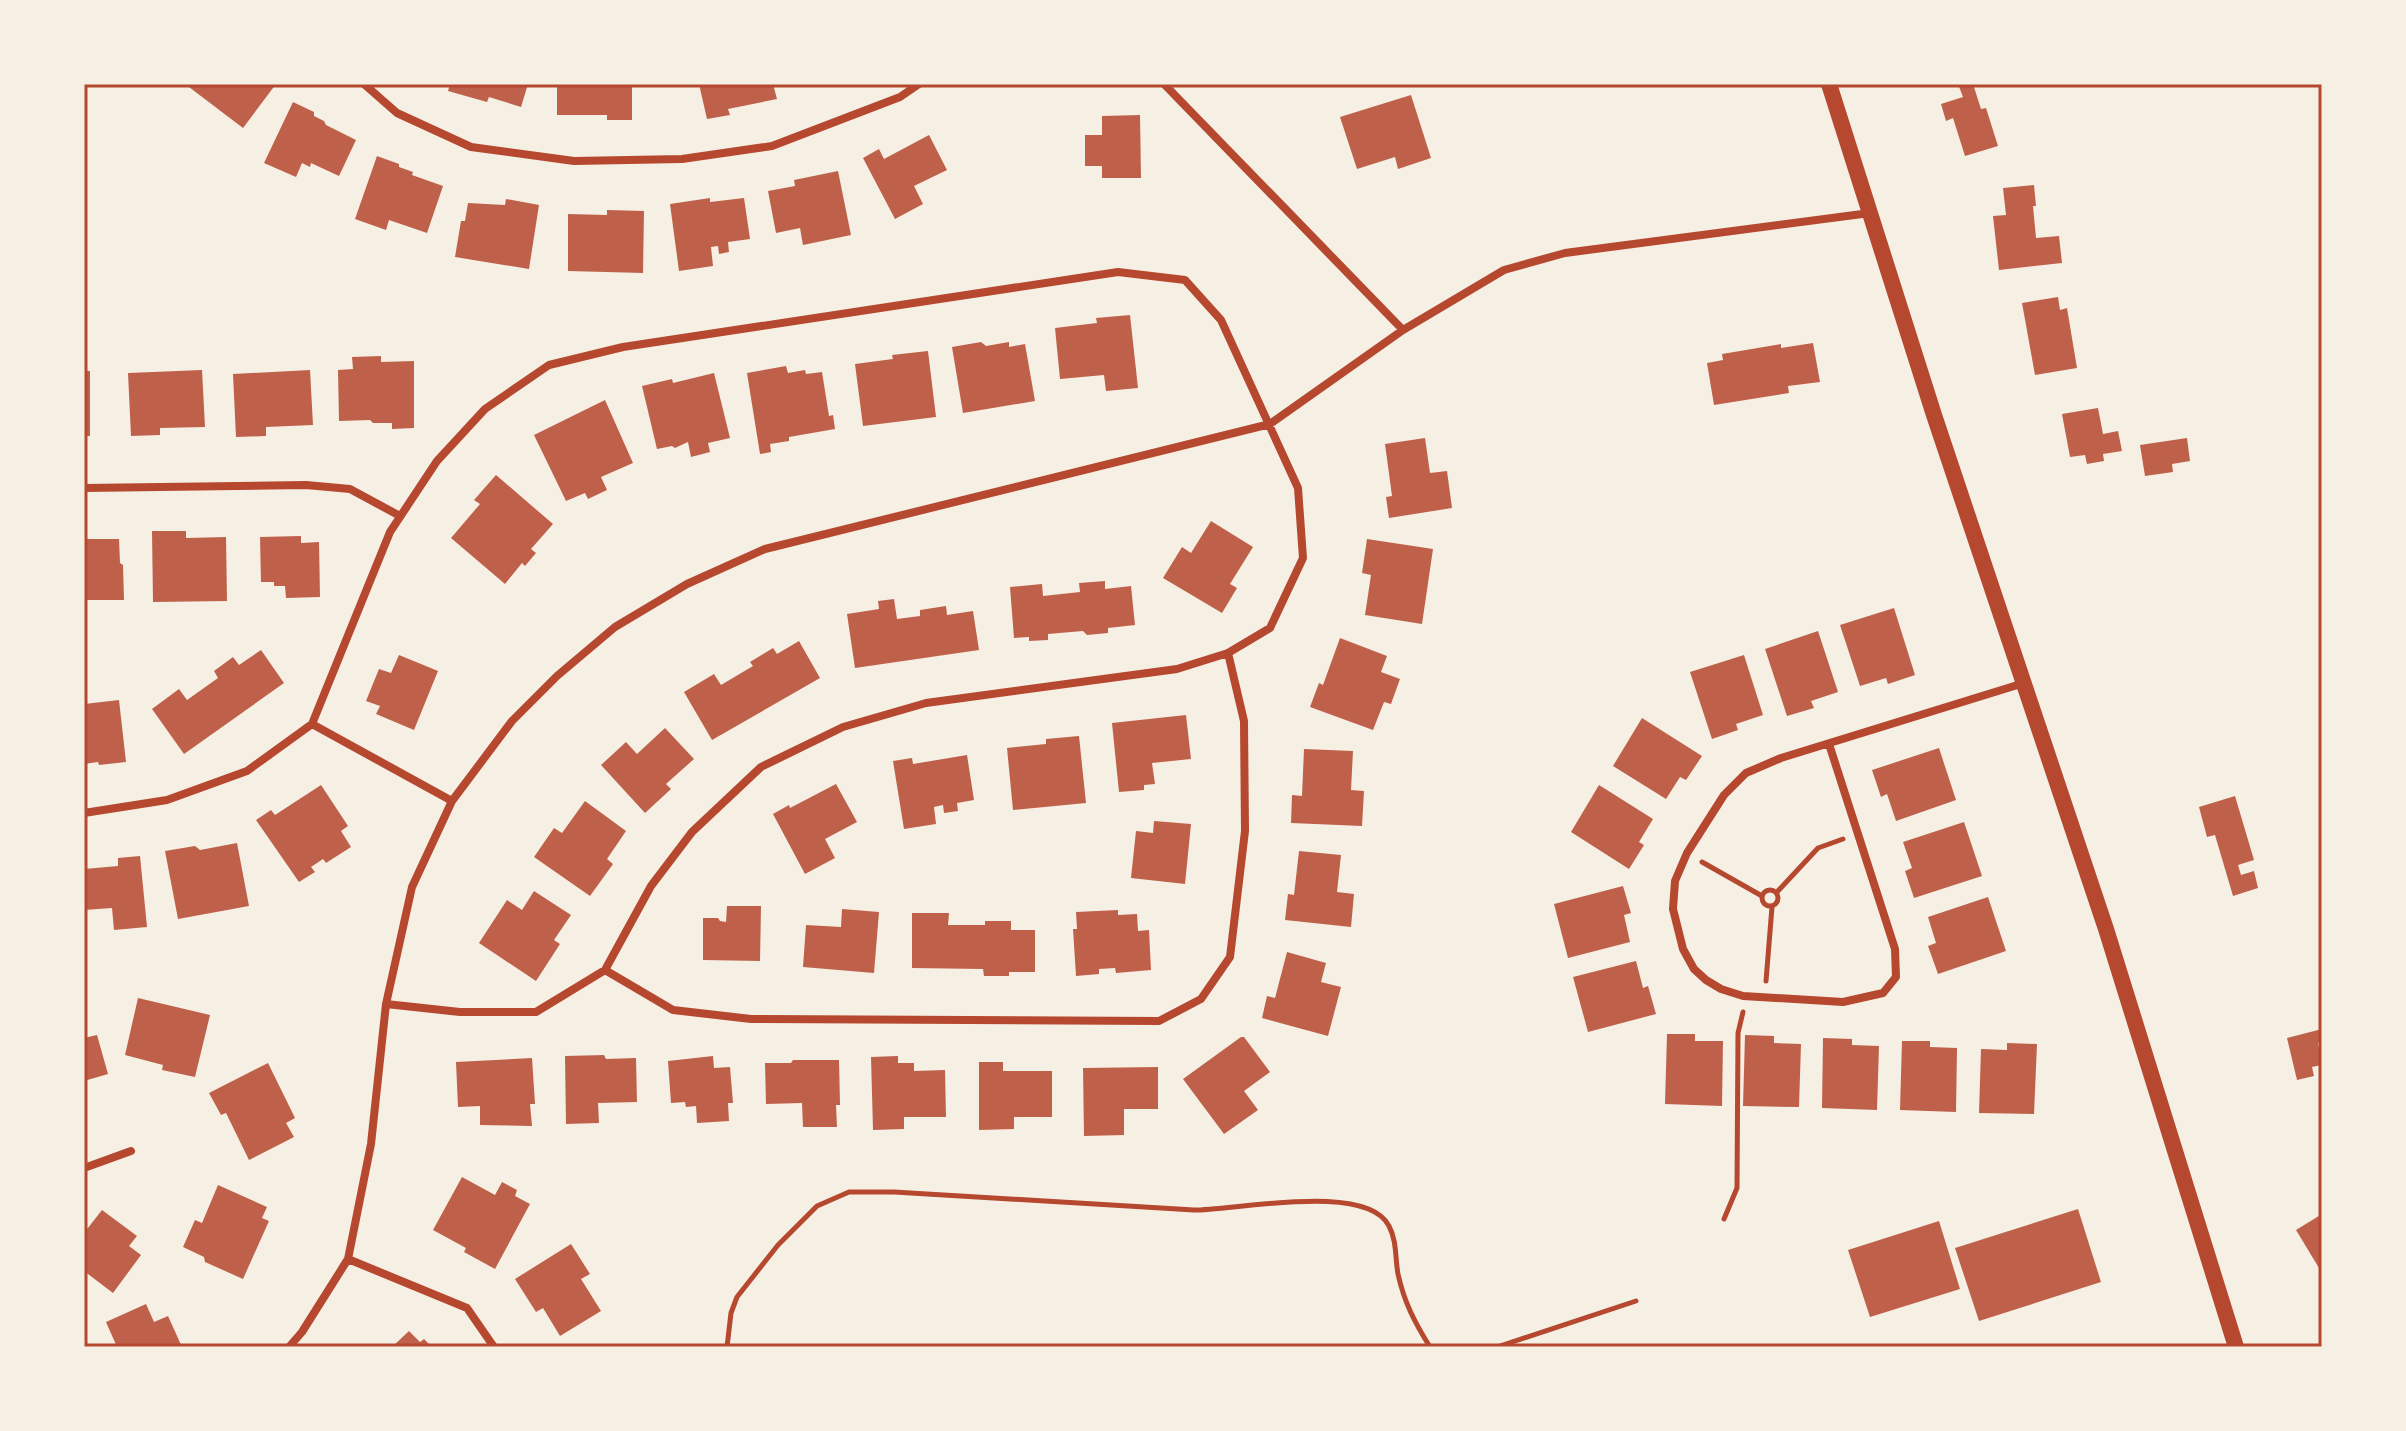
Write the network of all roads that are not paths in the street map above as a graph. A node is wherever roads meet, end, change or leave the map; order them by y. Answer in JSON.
{"nodes":[{"id":1,"x":364,"y":84,"type":"edge"},
{"id":2,"x":919,"y":84,"type":"edge"},
{"id":3,"x":1164,"y":84,"type":"edge"},
{"id":4,"x":1829,"y":84,"type":"edge"},
{"id":5,"x":1870,"y":213,"type":"junction"},
{"id":6,"x":1403,"y":330,"type":"junction"},
{"id":7,"x":1270,"y":424,"type":"junction"},
{"id":8,"x":84,"y":488,"type":"edge"},
{"id":9,"x":400,"y":516,"type":"junction"},
{"id":10,"x":1228,"y":653,"type":"junction"},
{"id":11,"x":2025,"y":683,"type":"junction"},
{"id":12,"x":312,"y":724,"type":"junction"},
{"id":13,"x":1829,"y":744,"type":"junction"},
{"id":14,"x":452,"y":801,"type":"junction"},
{"id":15,"x":84,"y":813,"type":"edge"},
{"id":16,"x":605,"y":970,"type":"junction"},
{"id":17,"x":386,"y":1004,"type":"junction"},
{"id":18,"x":131,"y":1151,"type":"dead end"},
{"id":19,"x":84,"y":1168,"type":"edge"},
{"id":20,"x":348,"y":1259,"type":"junction"},
{"id":21,"x":289,"y":1347,"type":"edge"},
{"id":22,"x":494,"y":1347,"type":"edge"},
{"id":23,"x":2236,"y":1347,"type":"edge"}],
"edges":[{"from":1,"to":2,"type":"street"},
{"from":3,"to":6,"type":"street"},
{"from":4,"to":5,"type":"main road"},
{"from":5,"to":6,"type":"street"},
{"from":5,"to":11,"type":"main road"},
{"from":6,"to":7,"type":"street"},
{"from":7,"to":9,"type":"street"},
{"from":7,"to":10,"type":"street"},
{"from":7,"to":14,"type":"street"},
{"from":8,"to":9,"type":"street"},
{"from":9,"to":12,"type":"street"},
{"from":10,"to":16,"type":"street"},
{"from":10,"to":16,"type":"street"},
{"from":11,"to":13,"type":"street"},
{"from":11,"to":23,"type":"main road"},
{"from":12,"to":14,"type":"street"},
{"from":12,"to":15,"type":"street"},
{"from":13,"to":13,"type":"street"},
{"from":14,"to":17,"type":"street"},
{"from":16,"to":17,"type":"street"},
{"from":17,"to":20,"type":"street"},
{"from":18,"to":19,"type":"street"},
{"from":20,"to":21,"type":"street"},
{"from":20,"to":22,"type":"street"}]}
